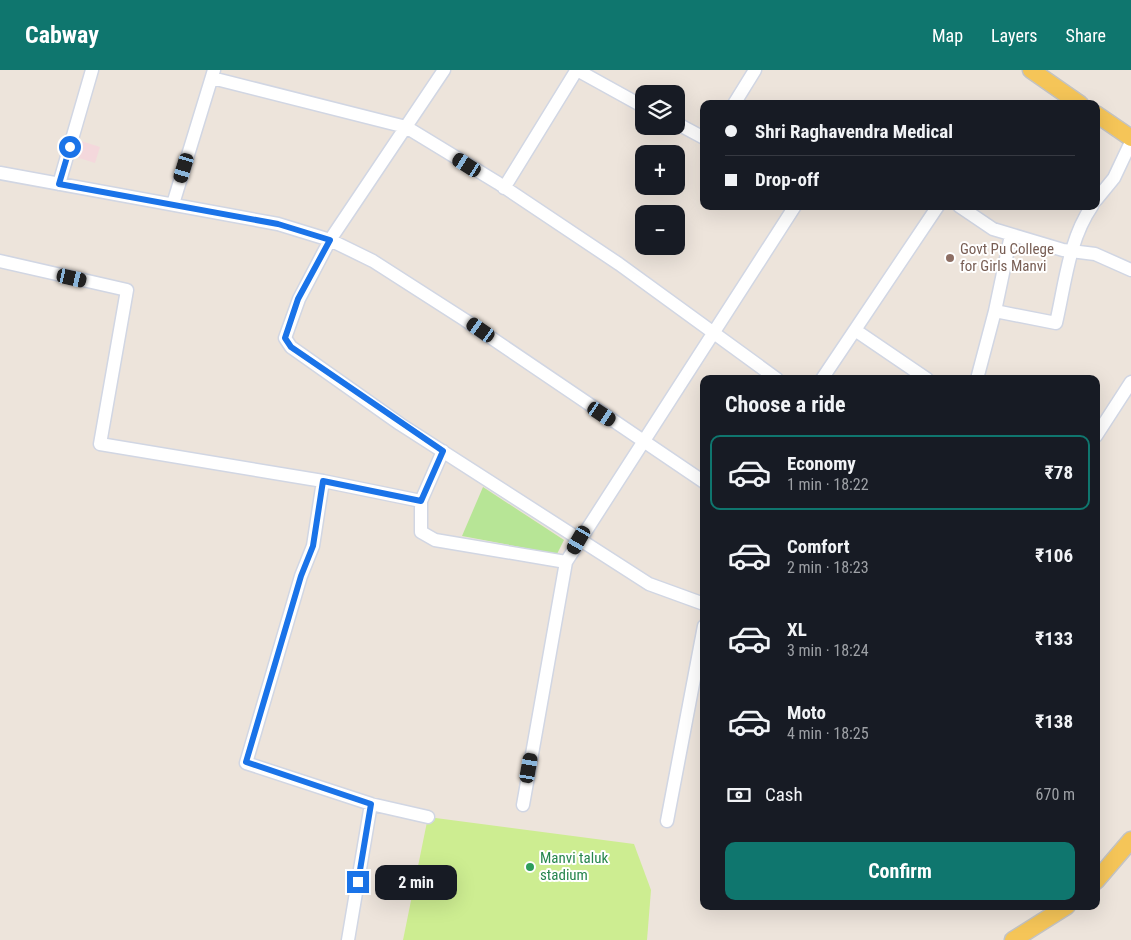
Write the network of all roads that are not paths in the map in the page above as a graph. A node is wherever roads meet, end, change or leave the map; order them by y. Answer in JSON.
{"nodes":[{"id":1,"x":92,"y":70,"type":"edge"},
{"id":2,"x":444,"y":70,"type":"edge"},
{"id":3,"x":755,"y":70,"type":"edge"},
{"id":4,"x":1030,"y":70,"type":"edge"},
{"id":5,"x":576,"y":71,"type":"edge"},
{"id":6,"x":213,"y":74,"type":"edge"},
{"id":7,"x":736,"y":100,"type":"edge"},
{"id":8,"x":1074,"y":100,"type":"edge"},
{"id":9,"x":635,"y":101,"type":"edge"},
{"id":10,"x":1100,"y":117,"type":"edge"},
{"id":11,"x":406,"y":127,"type":"junction"},
{"id":12,"x":685,"y":128,"type":"edge"},
{"id":13,"x":700,"y":136,"type":"edge"},
{"id":14,"x":1131,"y":138,"type":"edge"},
{"id":15,"x":1131,"y":142,"type":"edge"},
{"id":16,"x":0,"y":173,"type":"edge"},
{"id":17,"x":59,"y":184,"type":"junction"},
{"id":18,"x":504,"y":188,"type":"junction"},
{"id":19,"x":1100,"y":195,"type":"edge"},
{"id":20,"x":173,"y":204,"type":"junction"},
{"id":21,"x":793,"y":210,"type":"edge"},
{"id":22,"x":935,"y":210,"type":"edge"},
{"id":23,"x":965,"y":210,"type":"edge"},
{"id":24,"x":1089,"y":210,"type":"edge"},
{"id":25,"x":1011,"y":235,"type":"junction"},
{"id":26,"x":330,"y":240,"type":"junction"},
{"id":27,"x":1072,"y":251,"type":"junction"},
{"id":28,"x":0,"y":261,"type":"edge"},
{"id":29,"x":1131,"y":270,"type":"edge"},
{"id":30,"x":995,"y":311,"type":"junction"},
{"id":31,"x":854,"y":330,"type":"junction"},
{"id":32,"x":714,"y":335,"type":"junction"},
{"id":33,"x":770,"y":375,"type":"edge"},
{"id":34,"x":825,"y":375,"type":"edge"},
{"id":35,"x":921,"y":375,"type":"edge"},
{"id":36,"x":978,"y":375,"type":"edge"},
{"id":37,"x":1131,"y":382,"type":"edge"},
{"id":38,"x":1100,"y":430,"type":"edge"},
{"id":39,"x":644,"y":443,"type":"junction"},
{"id":40,"x":443,"y":451,"type":"junction"},
{"id":41,"x":700,"y":479,"type":"edge"},
{"id":42,"x":323,"y":481,"type":"junction"},
{"id":43,"x":421,"y":501,"type":"junction"},
{"id":44,"x":579,"y":540,"type":"junction"},
{"id":45,"x":566,"y":562,"type":"junction"},
{"id":46,"x":700,"y":603,"type":"edge"},
{"id":47,"x":700,"y":647,"type":"edge"},
{"id":48,"x":371,"y":804,"type":"junction"},
{"id":49,"x":522,"y":805,"type":"dead end"},
{"id":50,"x":428,"y":816,"type":"dead end"},
{"id":51,"x":667,"y":821,"type":"dead end"},
{"id":52,"x":1131,"y":840,"type":"edge"},
{"id":53,"x":1100,"y":876,"type":"edge"},
{"id":54,"x":1061,"y":910,"type":"edge"},
{"id":55,"x":348,"y":940,"type":"edge"},
{"id":56,"x":1013,"y":940,"type":"edge"}],
"edges":[{"from":1,"to":17,"type":"street"},
{"from":2,"to":11,"type":"street"},
{"from":3,"to":7,"type":"street"},
{"from":4,"to":8,"type":"main road"},
{"from":5,"to":9,"type":"street"},
{"from":5,"to":18,"type":"street"},
{"from":6,"to":11,"type":"street"},
{"from":6,"to":20,"type":"street"},
{"from":10,"to":14,"type":"main road"},
{"from":11,"to":18,"type":"street"},
{"from":11,"to":26,"type":"street"},
{"from":12,"to":13,"type":"street"},
{"from":15,"to":19,"type":"street"},
{"from":16,"to":17,"type":"street"},
{"from":17,"to":20,"type":"street"},
{"from":18,"to":32,"type":"street"},
{"from":20,"to":26,"type":"street"},
{"from":21,"to":32,"type":"street"},
{"from":22,"to":31,"type":"street"},
{"from":23,"to":25,"type":"street"},
{"from":24,"to":27,"type":"street"},
{"from":25,"to":27,"type":"street"},
{"from":25,"to":30,"type":"street"},
{"from":26,"to":39,"type":"street"},
{"from":26,"to":40,"type":"street"},
{"from":27,"to":29,"type":"street"},
{"from":27,"to":30,"type":"street"},
{"from":28,"to":42,"type":"street"},
{"from":30,"to":36,"type":"street"},
{"from":31,"to":34,"type":"street"},
{"from":31,"to":35,"type":"street"},
{"from":32,"to":33,"type":"street"},
{"from":32,"to":39,"type":"street"},
{"from":37,"to":38,"type":"street"},
{"from":39,"to":41,"type":"street"},
{"from":39,"to":44,"type":"street"},
{"from":40,"to":43,"type":"street"},
{"from":40,"to":44,"type":"street"},
{"from":42,"to":43,"type":"street"},
{"from":42,"to":48,"type":"street"},
{"from":43,"to":45,"type":"street"},
{"from":44,"to":45,"type":"street"},
{"from":44,"to":46,"type":"street"},
{"from":45,"to":49,"type":"street"},
{"from":47,"to":51,"type":"street"},
{"from":48,"to":50,"type":"street"},
{"from":48,"to":55,"type":"street"},
{"from":52,"to":53,"type":"main road"},
{"from":54,"to":56,"type":"main road"}]}
